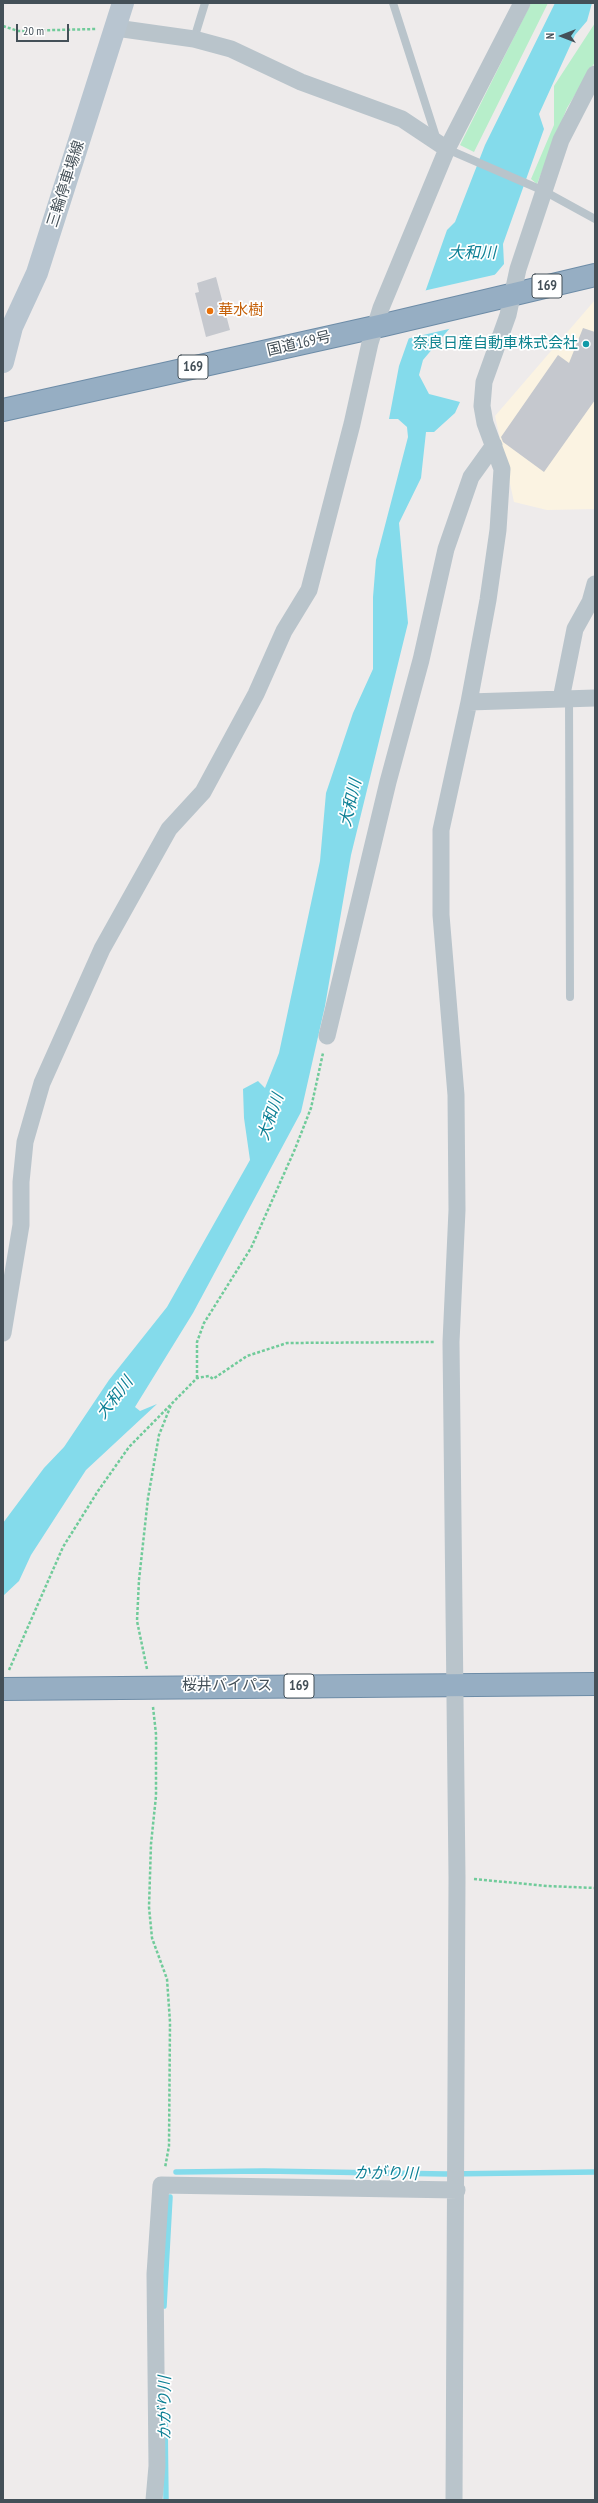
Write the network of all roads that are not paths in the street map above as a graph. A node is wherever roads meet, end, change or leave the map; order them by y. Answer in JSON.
{"nodes":[{"id":1,"x":123,"y":3,"type":"edge"},
{"id":2,"x":205,"y":3,"type":"edge"},
{"id":3,"x":393,"y":3,"type":"edge"},
{"id":4,"x":522,"y":3,"type":"edge"},
{"id":5,"x":116,"y":28,"type":"junction"},
{"id":6,"x":194,"y":39,"type":"junction"},
{"id":7,"x":595,"y":74,"type":"edge"},
{"id":8,"x":448,"y":149,"type":"junction"},
{"id":9,"x":544,"y":191,"type":"junction"},
{"id":10,"x":595,"y":219,"type":"edge"},
{"id":11,"x":595,"y":275,"type":"edge"},
{"id":12,"x":507,"y":295,"type":"junction"},
{"id":13,"x":379,"y":326,"type":"junction"},
{"id":14,"x":3,"y":362,"type":"edge"},
{"id":15,"x":3,"y":410,"type":"edge"},
{"id":16,"x":494,"y":446,"type":"junction"},
{"id":17,"x":595,"y":584,"type":"edge"},
{"id":18,"x":595,"y":698,"type":"edge"},
{"id":19,"x":565,"y":699,"type":"junction"},
{"id":20,"x":469,"y":702,"type":"junction"},
{"id":21,"x":570,"y":997,"type":"dead end"},
{"id":22,"x":327,"y":1036,"type":"road end"},
{"id":23,"x":3,"y":1333,"type":"edge"},
{"id":24,"x":5,"y":1681,"type":"edge"},
{"id":25,"x":453,"y":1684,"type":"junction"},
{"id":26,"x":595,"y":1684,"type":"edge"},
{"id":27,"x":458,"y":2190,"type":"junction"},
{"id":28,"x":154,"y":2500,"type":"edge"},
{"id":29,"x":454,"y":2500,"type":"edge"}],
"edges":[{"from":1,"to":5,"type":"main road","name":"三輪停車場線"},
{"from":2,"to":6,"type":"lane"},
{"from":3,"to":8,"type":"lane"},
{"from":4,"to":8,"type":"street"},
{"from":5,"to":6,"type":"street"},
{"from":5,"to":14,"type":"main road","name":"三輪停車場線"},
{"from":6,"to":8,"type":"street"},
{"from":7,"to":9,"type":"street"},
{"from":8,"to":9,"type":"lane"},
{"from":8,"to":13,"type":"street"},
{"from":9,"to":10,"type":"lane"},
{"from":9,"to":12,"type":"street"},
{"from":11,"to":12,"type":"highway","name":"国道169号","number":"169"},
{"from":12,"to":13,"type":"highway","name":"国道169号","number":"169"},
{"from":12,"to":16,"type":"street"},
{"from":13,"to":15,"type":"highway","name":"国道169号","number":"169"},
{"from":13,"to":23,"type":"street"},
{"from":16,"to":20,"type":"street"},
{"from":16,"to":22,"type":"street"},
{"from":17,"to":19,"type":"street"},
{"from":18,"to":19,"type":"street"},
{"from":19,"to":20,"type":"street"},
{"from":19,"to":21,"type":"lane"},
{"from":20,"to":25,"type":"street"},
{"from":24,"to":25,"type":"highway","name":"桜井バイパス","number":"169"},
{"from":25,"to":26,"type":"highway","name":"桜井バイパス","number":"169"},
{"from":25,"to":27,"type":"street"},
{"from":27,"to":28,"type":"street"},
{"from":27,"to":29,"type":"street"}]}
